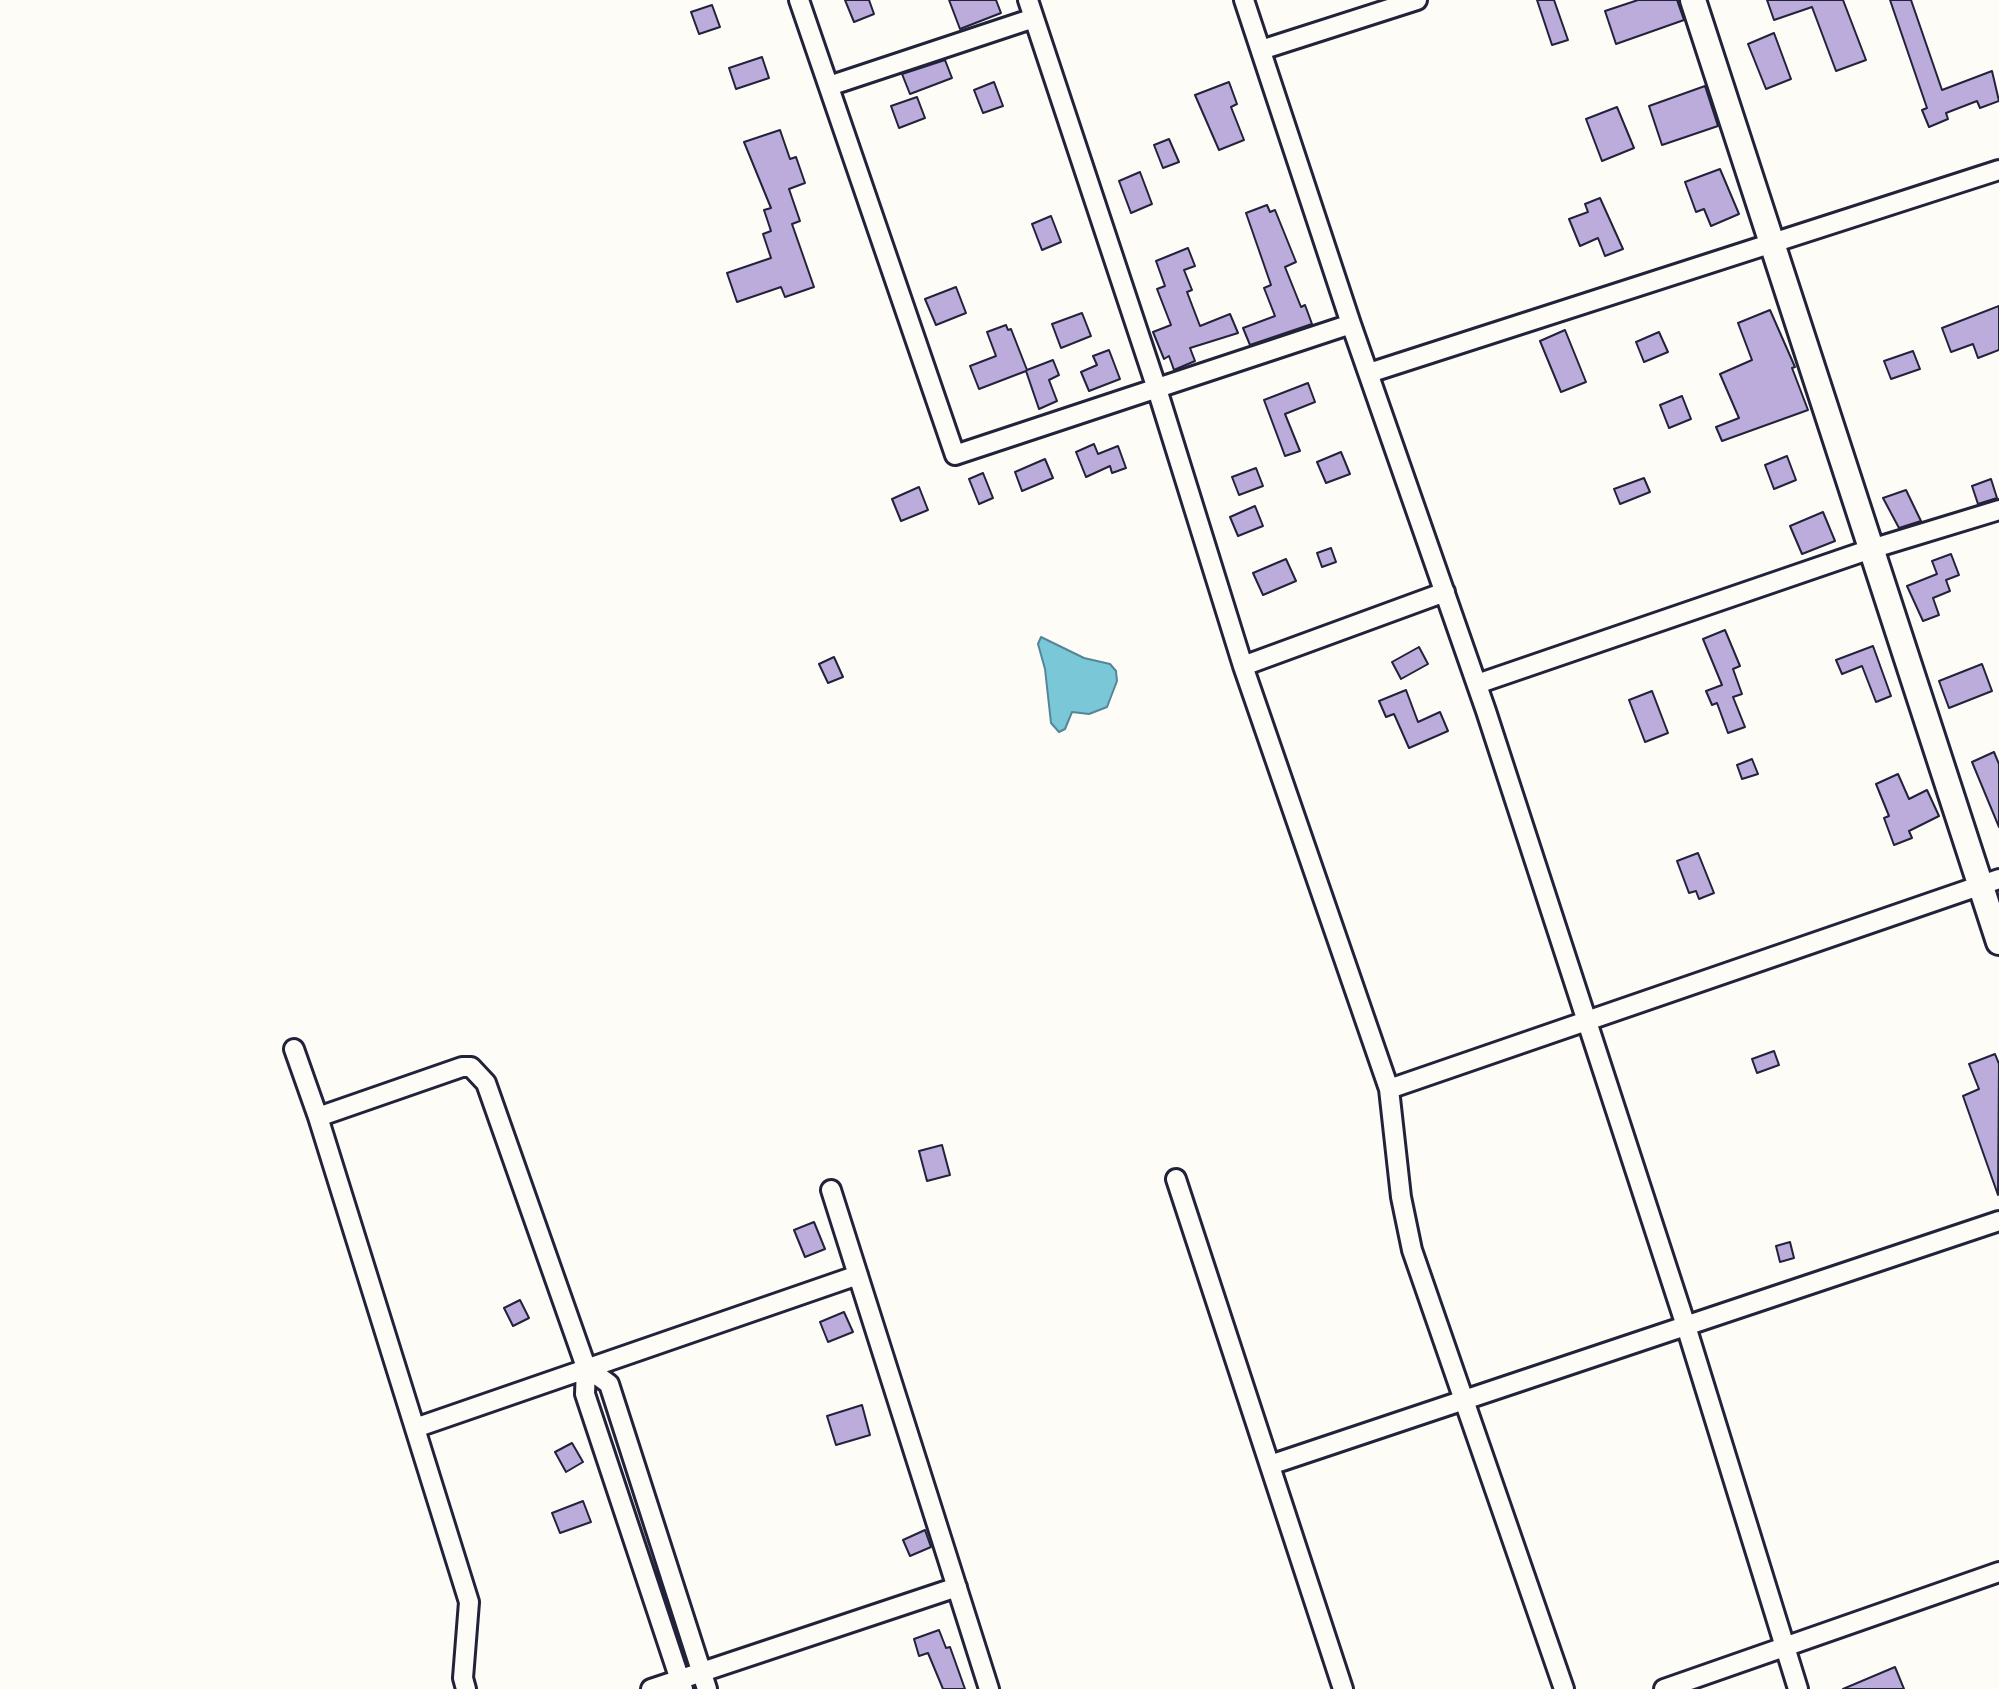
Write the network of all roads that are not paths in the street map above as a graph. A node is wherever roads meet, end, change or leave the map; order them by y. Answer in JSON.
{"nodes":[{"id":1,"x":799,"y":0,"type":"edge"},
{"id":2,"x":1028,"y":0,"type":"edge"},
{"id":3,"x":1244,"y":0,"type":"edge"},
{"id":4,"x":1417,"y":0,"type":"edge"},
{"id":5,"x":1693,"y":0,"type":"edge"},
{"id":6,"x":1034,"y":18,"type":"junction"},
{"id":7,"x":1261,"y":50,"type":"junction"},
{"id":8,"x":829,"y":86,"type":"junction"},
{"id":9,"x":1999,"y":170,"type":"edge"},
{"id":10,"x":1771,"y":245,"type":"junction"},
{"id":11,"x":1351,"y":324,"type":"junction"},
{"id":12,"x":1369,"y":373,"type":"junction"},
{"id":13,"x":1157,"y":389,"type":"junction"},
{"id":14,"x":1999,"y":510,"type":"edge"},
{"id":15,"x":1871,"y":549,"type":"junction"},
{"id":16,"x":1445,"y":592,"type":"junction"},
{"id":17,"x":1243,"y":666,"type":"junction"},
{"id":18,"x":1477,"y":684,"type":"junction"},
{"id":19,"x":1990,"y":883,"type":"edge"},
{"id":20,"x":1999,"y":942,"type":"edge"},
{"id":21,"x":1587,"y":1021,"type":"junction"},
{"id":22,"x":294,"y":1049,"type":"dead end"},
{"id":23,"x":1389,"y":1089,"type":"junction"},
{"id":24,"x":318,"y":1117,"type":"junction"},
{"id":25,"x":1176,"y":1179,"type":"dead end"},
{"id":26,"x":831,"y":1190,"type":"dead end"},
{"id":27,"x":1999,"y":1221,"type":"edge"},
{"id":28,"x":858,"y":1275,"type":"junction"},
{"id":29,"x":1686,"y":1326,"type":"junction"},
{"id":30,"x":586,"y":1367,"type":"junction"},
{"id":31,"x":1464,"y":1400,"type":"junction"},
{"id":32,"x":415,"y":1428,"type":"junction"},
{"id":33,"x":1270,"y":1465,"type":"junction"},
{"id":34,"x":1999,"y":1572,"type":"edge"},
{"id":35,"x":957,"y":1587,"type":"junction"},
{"id":36,"x":1783,"y":1647,"type":"junction"},
{"id":37,"x":704,"y":1680,"type":"edge"},
{"id":38,"x":682,"y":1683,"type":"edge"},
{"id":39,"x":466,"y":1689,"type":"edge"},
{"id":40,"x":651,"y":1689,"type":"edge"},
{"id":41,"x":989,"y":1689,"type":"edge"},
{"id":42,"x":1343,"y":1689,"type":"edge"},
{"id":43,"x":1564,"y":1689,"type":"edge"},
{"id":44,"x":1664,"y":1689,"type":"edge"},
{"id":45,"x":1798,"y":1689,"type":"edge"}],
"edges":[{"from":1,"to":8,"type":"street"},
{"from":2,"to":6,"type":"street"},
{"from":3,"to":7,"type":"street"},
{"from":4,"to":7,"type":"street"},
{"from":5,"to":10,"type":"street"},
{"from":6,"to":8,"type":"street"},
{"from":6,"to":13,"type":"street"},
{"from":7,"to":11,"type":"street"},
{"from":8,"to":13,"type":"street"},
{"from":9,"to":10,"type":"street"},
{"from":10,"to":12,"type":"street"},
{"from":10,"to":15,"type":"street"},
{"from":11,"to":12,"type":"street"},
{"from":11,"to":13,"type":"street"},
{"from":12,"to":16,"type":"street"},
{"from":13,"to":17,"type":"street"},
{"from":14,"to":15,"type":"street"},
{"from":15,"to":18,"type":"street"},
{"from":15,"to":19,"type":"street"},
{"from":16,"to":17,"type":"street"},
{"from":16,"to":18,"type":"street"},
{"from":17,"to":23,"type":"street"},
{"from":18,"to":21,"type":"street"},
{"from":19,"to":20,"type":"street"},
{"from":19,"to":21,"type":"street"},
{"from":21,"to":23,"type":"street"},
{"from":21,"to":29,"type":"street"},
{"from":22,"to":24,"type":"street"},
{"from":23,"to":31,"type":"street"},
{"from":24,"to":30,"type":"street"},
{"from":24,"to":32,"type":"street"},
{"from":25,"to":33,"type":"street"},
{"from":26,"to":28,"type":"street"},
{"from":27,"to":29,"type":"street"},
{"from":28,"to":30,"type":"street"},
{"from":28,"to":35,"type":"street"},
{"from":29,"to":31,"type":"street"},
{"from":29,"to":36,"type":"street"},
{"from":30,"to":32,"type":"street"},
{"from":30,"to":37,"type":"street"},
{"from":30,"to":38,"type":"street"},
{"from":31,"to":33,"type":"street"},
{"from":31,"to":43,"type":"street"},
{"from":32,"to":39,"type":"street"},
{"from":33,"to":42,"type":"street"},
{"from":34,"to":36,"type":"street"},
{"from":35,"to":37,"type":"street"},
{"from":35,"to":41,"type":"street"},
{"from":36,"to":44,"type":"street"},
{"from":36,"to":45,"type":"street"},
{"from":37,"to":38,"type":"street"},
{"from":38,"to":40,"type":"street"}]}
